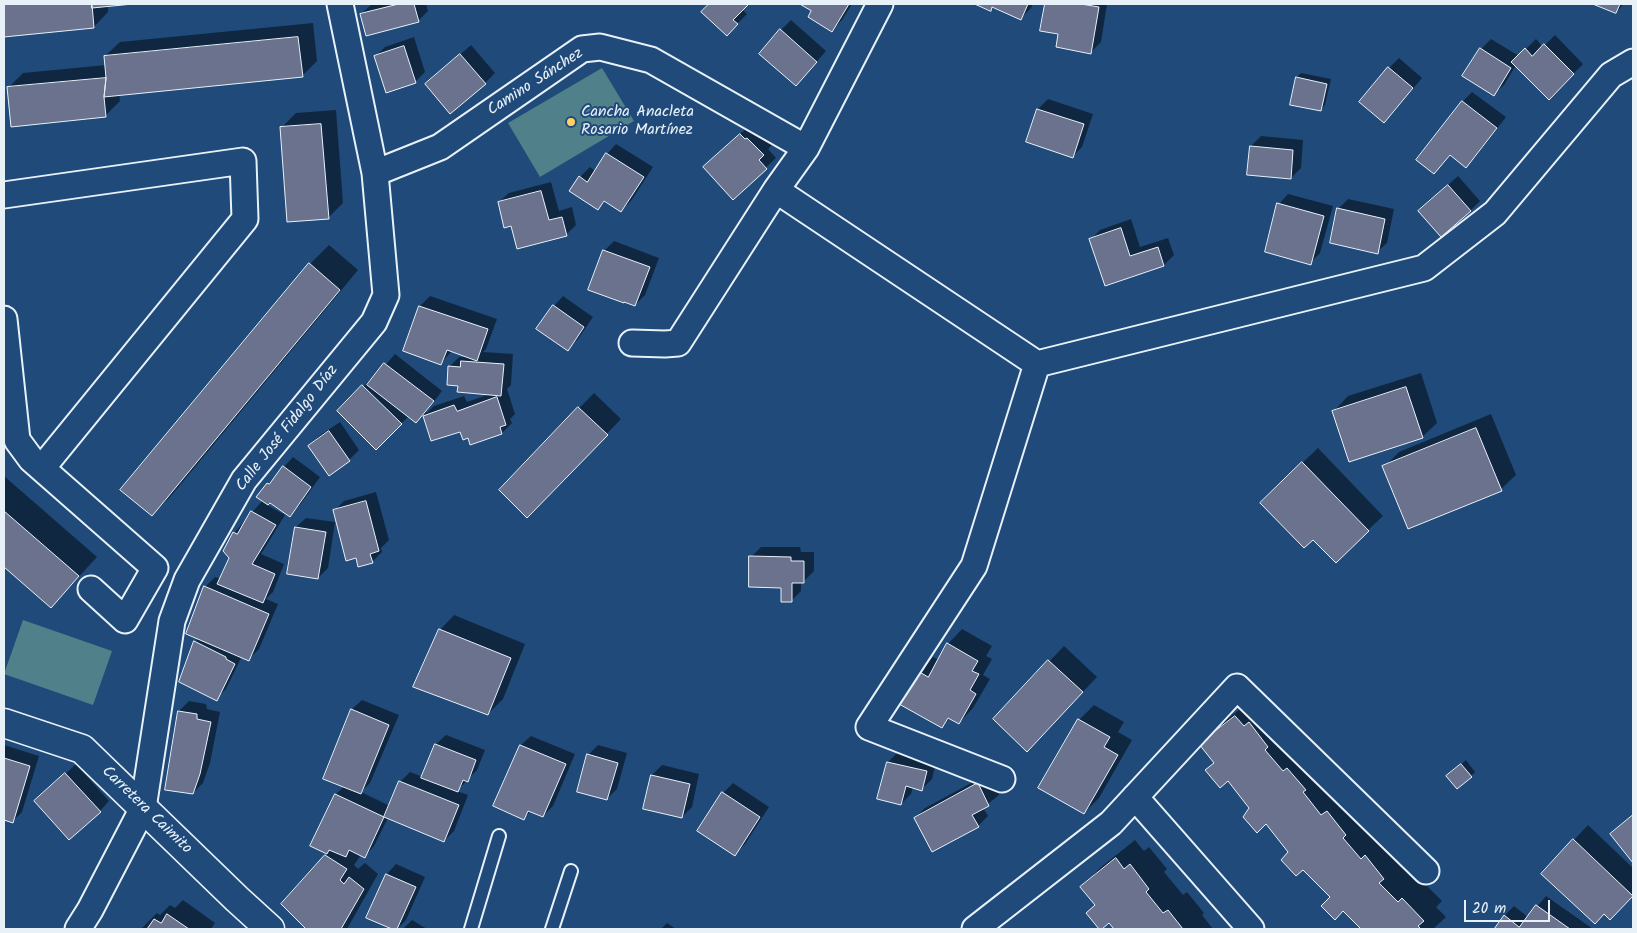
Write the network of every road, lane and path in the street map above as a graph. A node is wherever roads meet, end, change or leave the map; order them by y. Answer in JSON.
{"nodes":[{"id":1,"x":340,"y":4,"type":"edge"},
{"id":2,"x":880,"y":4,"type":"edge"},
{"id":3,"x":1633,"y":62,"type":"edge"},
{"id":4,"x":806,"y":148,"type":"junction"},
{"id":5,"x":375,"y":173,"type":"junction"},
{"id":6,"x":776,"y":190,"type":"junction"},
{"id":7,"x":4,"y":195,"type":"edge"},
{"id":8,"x":4,"y":319,"type":"edge"},
{"id":9,"x":632,"y":343,"type":"dead end"},
{"id":10,"x":1037,"y":364,"type":"junction"},
{"id":11,"x":42,"y":468,"type":"junction"},
{"id":12,"x":91,"y":589,"type":"dead end"},
{"id":13,"x":4,"y":723,"type":"edge"},
{"id":14,"x":1002,"y":780,"type":"dead end"},
{"id":15,"x":1134,"y":797,"type":"junction"},
{"id":16,"x":143,"y":808,"type":"junction"},
{"id":17,"x":499,"y":836,"type":"dead end"},
{"id":18,"x":1426,"y":871,"type":"dead end"},
{"id":19,"x":571,"y":872,"type":"dead end"},
{"id":20,"x":989,"y":925,"type":"edge"},
{"id":21,"x":78,"y":929,"type":"edge"},
{"id":22,"x":270,"y":929,"type":"edge"},
{"id":23,"x":471,"y":929,"type":"edge"},
{"id":24,"x":552,"y":929,"type":"edge"},
{"id":25,"x":1251,"y":929,"type":"edge"}],
"edges":[{"from":1,"to":5,"type":"street","name":"Calle José Fidalgo Díaz"},
{"from":2,"to":4,"type":"street"},
{"from":3,"to":10,"type":"street"},
{"from":4,"to":5,"type":"street","name":"Camino Sánchez"},
{"from":4,"to":6,"type":"street"},
{"from":5,"to":16,"type":"street","name":"Calle José Fidalgo Díaz"},
{"from":6,"to":9,"type":"street"},
{"from":6,"to":10,"type":"street"},
{"from":7,"to":11,"type":"street"},
{"from":8,"to":11,"type":"street"},
{"from":10,"to":14,"type":"street"},
{"from":11,"to":12,"type":"street"},
{"from":13,"to":16,"type":"street","name":"Carretera Caimito"},
{"from":15,"to":18,"type":"street"},
{"from":15,"to":20,"type":"street"},
{"from":15,"to":25,"type":"street"},
{"from":16,"to":21,"type":"street","name":"Calle José Fidalgo Díaz"},
{"from":16,"to":22,"type":"street","name":"Carretera Caimito"},
{"from":17,"to":23,"type":"lane"},
{"from":19,"to":24,"type":"lane"}]}
